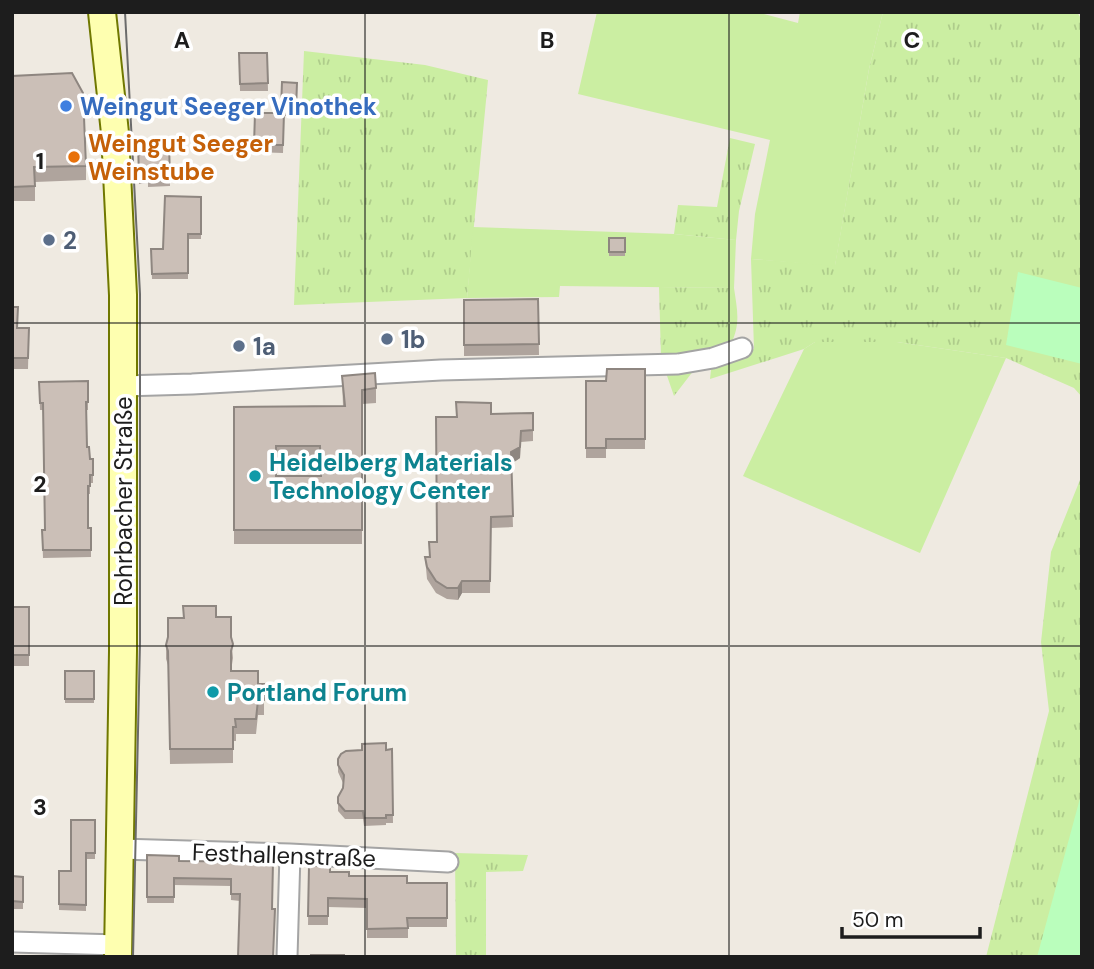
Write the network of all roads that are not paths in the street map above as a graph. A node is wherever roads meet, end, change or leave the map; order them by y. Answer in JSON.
{"nodes":[{"id":1,"x":102,"y":12,"type":"edge"},
{"id":2,"x":742,"y":348,"type":"dead end"},
{"id":3,"x":123,"y":386,"type":"junction"},
{"id":4,"x":120,"y":849,"type":"junction"},
{"id":5,"x":290,"y":854,"type":"junction"},
{"id":6,"x":448,"y":862,"type":"dead end"},
{"id":7,"x":12,"y":942,"type":"edge"},
{"id":8,"x":118,"y":951,"type":"edge"},
{"id":9,"x":287,"y":957,"type":"edge"}],
"edges":[{"from":1,"to":3,"type":"main road","name":"Rohrbacher Straße"},
{"from":2,"to":3,"type":"street"},
{"from":3,"to":4,"type":"main road","name":"Rohrbacher Straße"},
{"from":4,"to":5,"type":"street","name":"Festhallenstraße"},
{"from":4,"to":8,"type":"main road","name":"Rohrbacher Straße"},
{"from":5,"to":6,"type":"street","name":"Festhallenstraße"},
{"from":5,"to":9,"type":"street"},
{"from":7,"to":8,"type":"street"}]}
